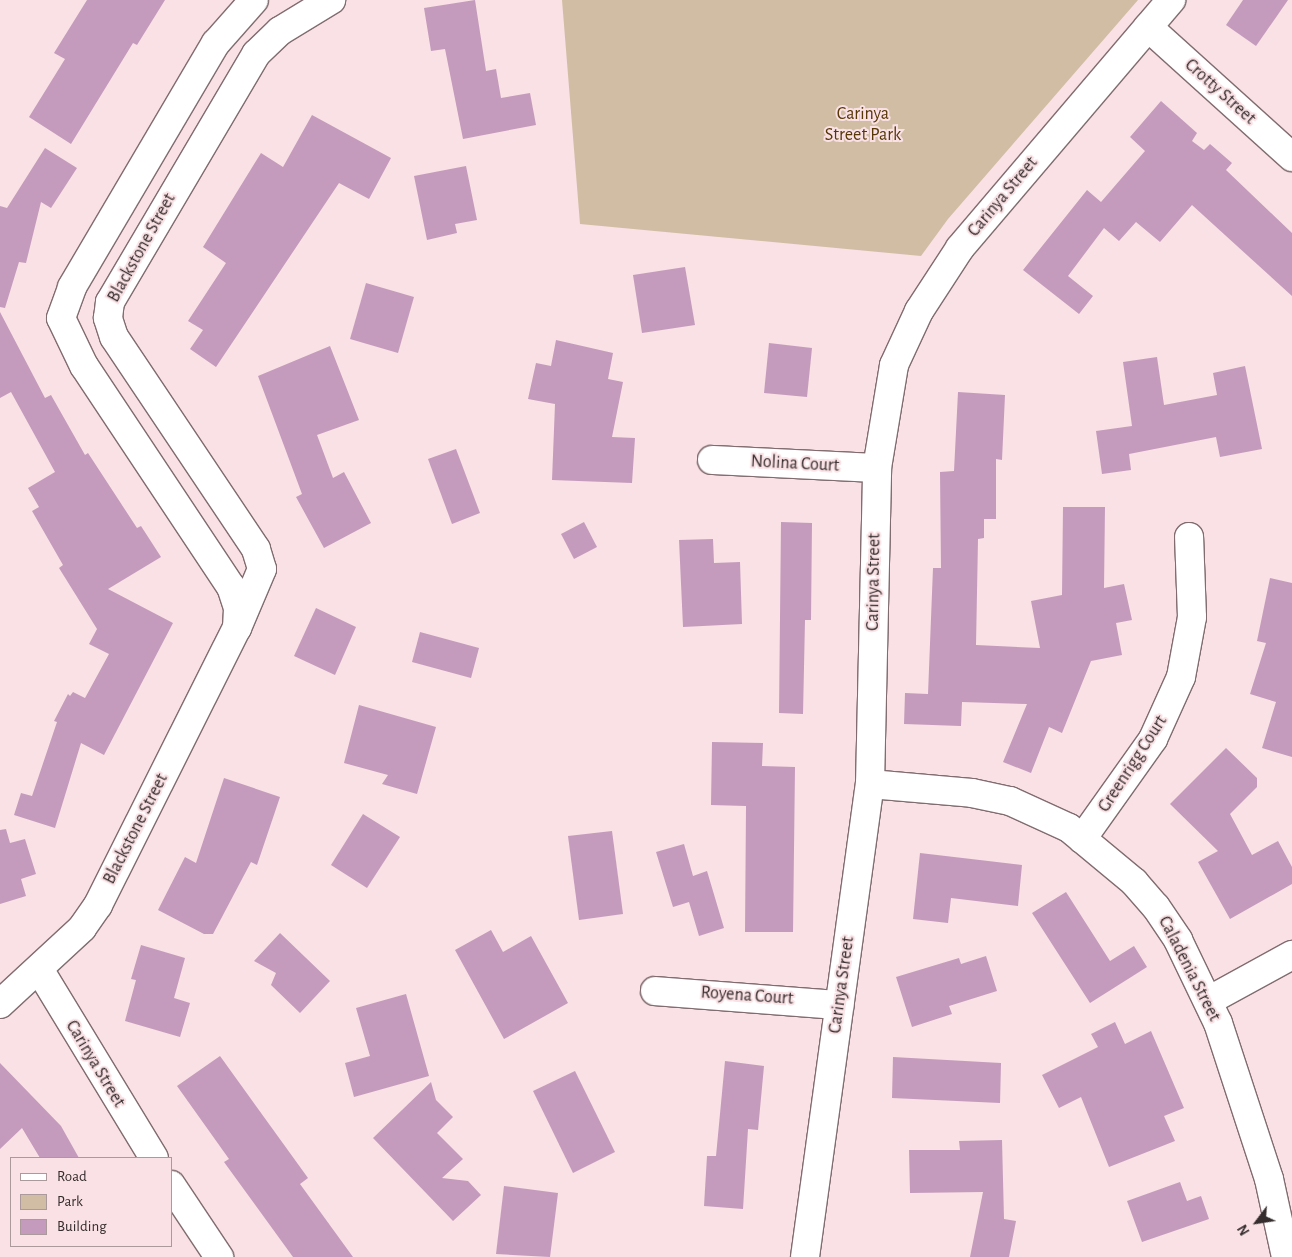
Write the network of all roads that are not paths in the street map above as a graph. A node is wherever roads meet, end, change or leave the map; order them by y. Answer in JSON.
{"nodes":[{"id":1,"x":254,"y":0,"type":"edge"},
{"id":2,"x":332,"y":0,"type":"edge"},
{"id":3,"x":1171,"y":0,"type":"edge"},
{"id":4,"x":1148,"y":27,"type":"junction"},
{"id":5,"x":1292,"y":157,"type":"edge"},
{"id":6,"x":712,"y":460,"type":"dead end"},
{"id":7,"x":877,"y":468,"type":"junction"},
{"id":8,"x":1189,"y":537,"type":"dead end"},
{"id":9,"x":238,"y":628,"type":"junction"},
{"id":10,"x":870,"y":784,"type":"junction"},
{"id":11,"x":1082,"y":839,"type":"junction"},
{"id":12,"x":1292,"y":954,"type":"edge"},
{"id":13,"x":39,"y":968,"type":"junction"},
{"id":14,"x":654,"y":991,"type":"dead end"},
{"id":15,"x":1208,"y":1001,"type":"junction"},
{"id":16,"x":0,"y":1004,"type":"edge"},
{"id":17,"x":839,"y":1004,"type":"junction"},
{"id":18,"x":153,"y":1157,"type":"edge"},
{"id":19,"x":172,"y":1187,"type":"edge"},
{"id":20,"x":1286,"y":1226,"type":"edge"},
{"id":21,"x":218,"y":1257,"type":"edge"},
{"id":22,"x":805,"y":1257,"type":"edge"},
{"id":23,"x":1286,"y":1257,"type":"edge"}],
"edges":[{"from":1,"to":9,"type":"street"},
{"from":2,"to":9,"type":"street","name":"Blackstone Street"},
{"from":3,"to":4,"type":"street","name":"Carinya Street"},
{"from":4,"to":5,"type":"street","name":"Crotty Street"},
{"from":4,"to":7,"type":"street","name":"Carinya Street"},
{"from":6,"to":7,"type":"street","name":"Nolina Court"},
{"from":7,"to":10,"type":"street","name":"Carinya Street"},
{"from":8,"to":11,"type":"street","name":"Greenrigg Court"},
{"from":9,"to":13,"type":"street","name":"Blackstone Street"},
{"from":10,"to":11,"type":"street","name":"Caladenia Street"},
{"from":10,"to":17,"type":"street","name":"Carinya Street"},
{"from":11,"to":15,"type":"street","name":"Caladenia Street"},
{"from":12,"to":15,"type":"street"},
{"from":13,"to":16,"type":"street","name":"Blackstone Street"},
{"from":13,"to":18,"type":"street","name":"Carinya Street"},
{"from":14,"to":17,"type":"street","name":"Royena Court"},
{"from":15,"to":20,"type":"street","name":"Caladenia Street"},
{"from":17,"to":22,"type":"street","name":"Carinya Street"},
{"from":19,"to":21,"type":"street"},
{"from":20,"to":23,"type":"street","name":"Caladenia Street"}]}
